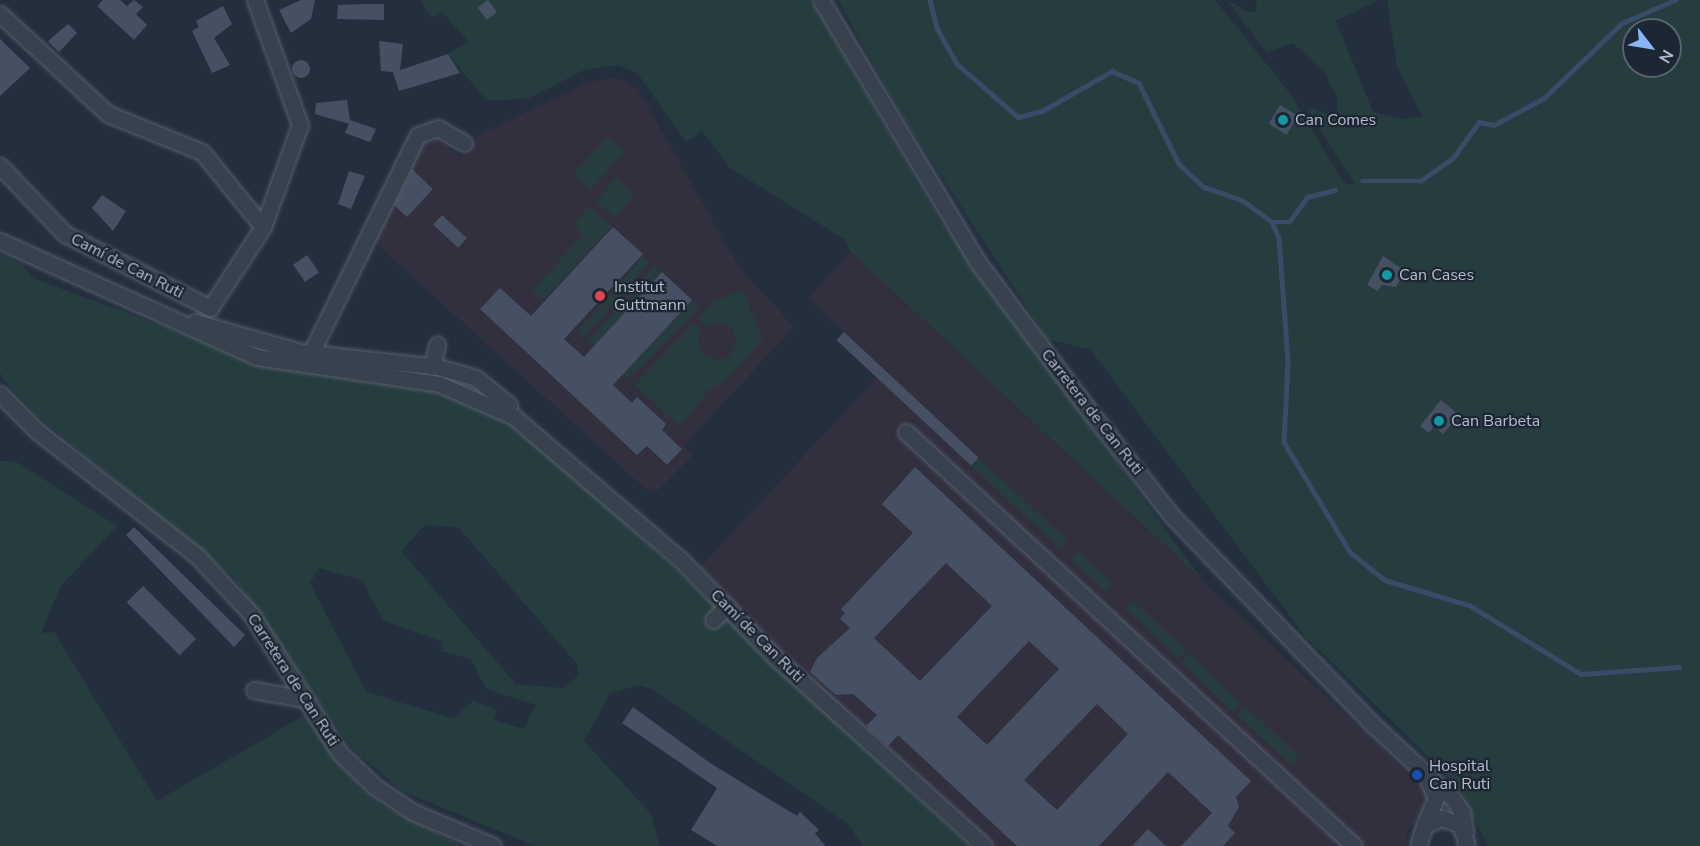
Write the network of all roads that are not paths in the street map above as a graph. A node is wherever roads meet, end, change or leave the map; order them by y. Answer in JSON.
{"nodes":[{"id":1,"x":255,"y":0,"type":"edge"},
{"id":2,"x":821,"y":0,"type":"edge"},
{"id":3,"x":0,"y":14,"type":"edge"},
{"id":4,"x":464,"y":143,"type":"dead end"},
{"id":5,"x":0,"y":166,"type":"edge"},
{"id":6,"x":263,"y":227,"type":"junction"},
{"id":7,"x":0,"y":235,"type":"edge"},
{"id":8,"x":6,"y":243,"type":"edge"},
{"id":9,"x":169,"y":315,"type":"junction"},
{"id":10,"x":437,"y":345,"type":"dead end"},
{"id":11,"x":246,"y":353,"type":"junction"},
{"id":12,"x":311,"y":353,"type":"junction"},
{"id":13,"x":432,"y":367,"type":"junction"},
{"id":14,"x":357,"y":373,"type":"junction"},
{"id":15,"x":0,"y":394,"type":"edge"},
{"id":16,"x":476,"y":397,"type":"junction"},
{"id":17,"x":529,"y":427,"type":"junction"},
{"id":18,"x":906,"y":432,"type":"dead end"},
{"id":19,"x":727,"y":606,"type":"junction"},
{"id":20,"x":713,"y":620,"type":"dead end"},
{"id":21,"x":254,"y":690,"type":"dead end"},
{"id":22,"x":306,"y":699,"type":"junction"},
{"id":23,"x":1426,"y":774,"type":"junction"},
{"id":24,"x":1424,"y":826,"type":"junction"},
{"id":25,"x":1466,"y":839,"type":"edge"},
{"id":26,"x":493,"y":846,"type":"edge"},
{"id":27,"x":984,"y":846,"type":"edge"},
{"id":28,"x":1354,"y":846,"type":"edge"},
{"id":29,"x":1418,"y":846,"type":"edge"}],
"edges":[{"from":1,"to":6,"type":"street"},
{"from":2,"to":23,"type":"street","name":"Carretera de Can Ruti"},
{"from":3,"to":6,"type":"street"},
{"from":4,"to":12,"type":"street"},
{"from":5,"to":6,"type":"street","name":"Camí de Can Ruti"},
{"from":7,"to":8,"type":"street","name":"Camí de Can Ruti"},
{"from":8,"to":9,"type":"street","name":"Camí de Can Ruti"},
{"from":9,"to":11,"type":"street","name":"Camí de Can Ruti"},
{"from":9,"to":12,"type":"street","name":"Camí de Can Ruti"},
{"from":10,"to":13,"type":"street"},
{"from":11,"to":12,"type":"street","name":"Camí de Can Ruti"},
{"from":11,"to":14,"type":"street","name":"Camí de Can Ruti"},
{"from":12,"to":13,"type":"street","name":"Camí de Can Ruti"},
{"from":13,"to":14,"type":"street","name":"Camí de Can Ruti"},
{"from":13,"to":16,"type":"street","name":"Camí de Can Ruti"},
{"from":13,"to":17,"type":"street","name":"Camí de Can Ruti"},
{"from":14,"to":16,"type":"street","name":"Camí de Can Ruti"},
{"from":15,"to":22,"type":"street","name":"Carretera de Can Ruti"},
{"from":16,"to":17,"type":"street","name":"Camí de Can Ruti"},
{"from":17,"to":19,"type":"street","name":"Camí de Can Ruti"},
{"from":18,"to":28,"type":"street"},
{"from":19,"to":20,"type":"street"},
{"from":19,"to":27,"type":"street","name":"Camí de Can Ruti"},
{"from":21,"to":22,"type":"street"},
{"from":22,"to":26,"type":"street","name":"Carretera de Can Ruti"},
{"from":23,"to":24,"type":"street","name":"Carretera de Can Ruti"},
{"from":23,"to":25,"type":"street","name":"Carretera de Can Ruti"},
{"from":24,"to":25,"type":"street"},
{"from":24,"to":29,"type":"street","name":"Carretera de Can Ruti"}]}
